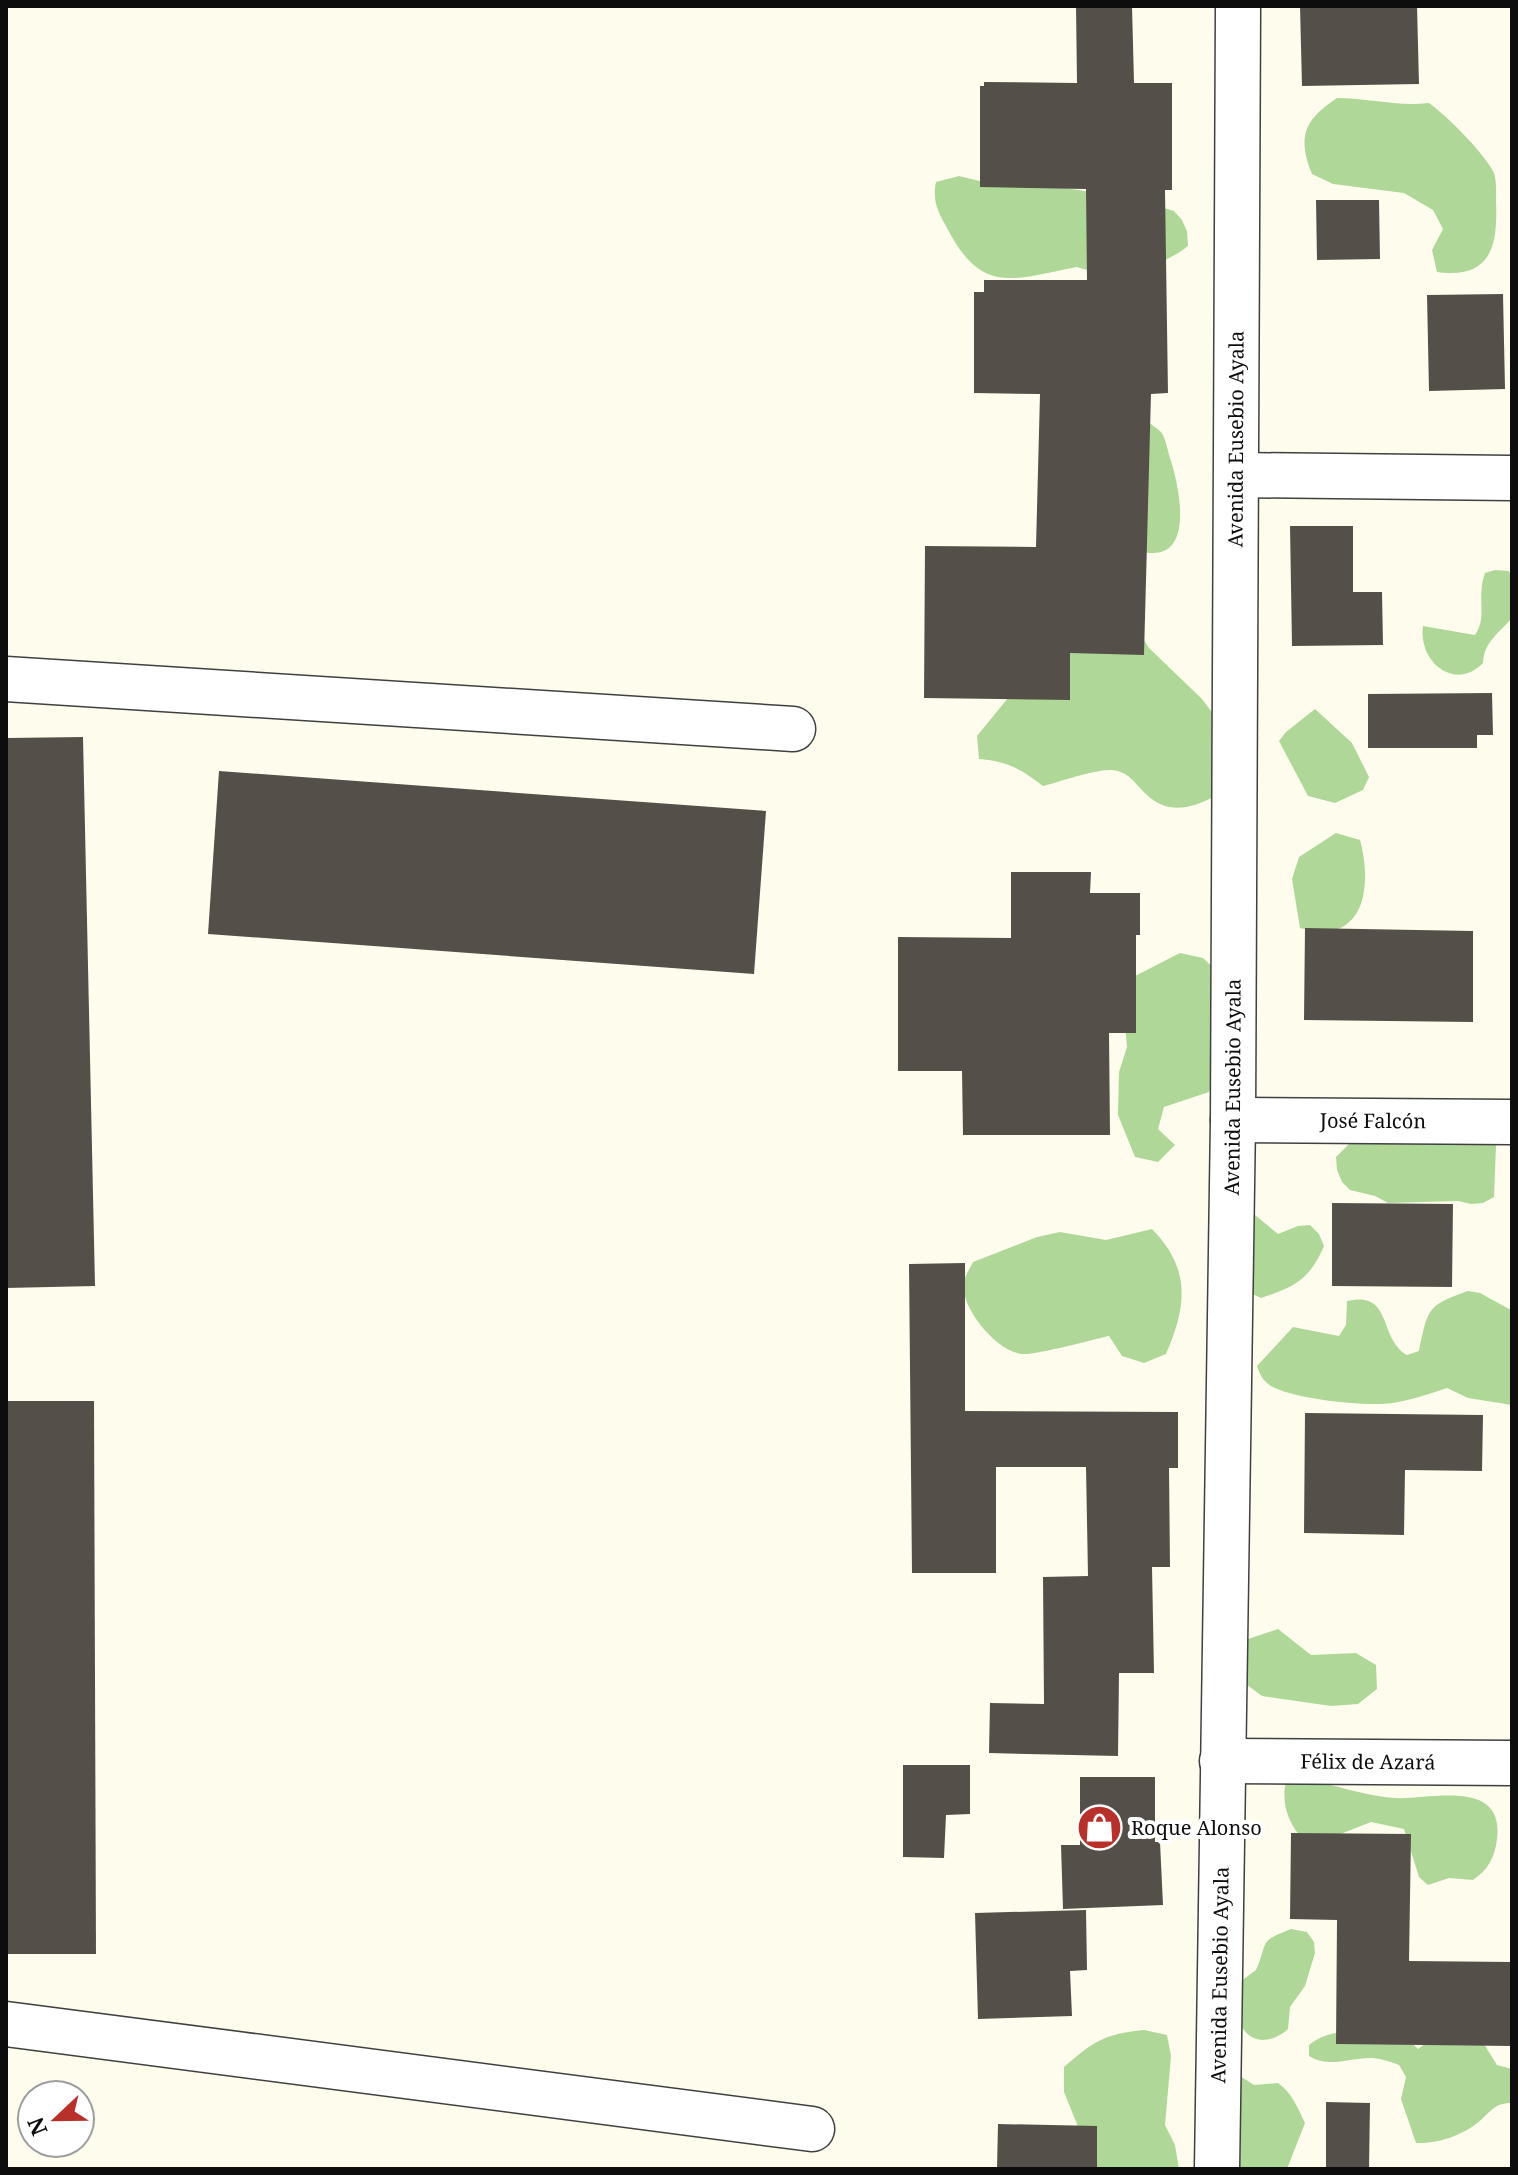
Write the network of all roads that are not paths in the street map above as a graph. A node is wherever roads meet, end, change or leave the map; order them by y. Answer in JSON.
{"nodes":[{"id":1,"x":1238,"y":6,"type":"edge"},
{"id":2,"x":1237,"y":475,"type":"junction"},
{"id":3,"x":1512,"y":478,"type":"edge"},
{"id":4,"x":6,"y":679,"type":"edge"},
{"id":5,"x":793,"y":729,"type":"dead end"},
{"id":6,"x":1233,"y":1120,"type":"junction"},
{"id":7,"x":1512,"y":1122,"type":"edge"},
{"id":8,"x":1222,"y":1761,"type":"junction"},
{"id":9,"x":1512,"y":1763,"type":"edge"},
{"id":10,"x":6,"y":2024,"type":"edge"},
{"id":11,"x":812,"y":2129,"type":"dead end"},
{"id":12,"x":1217,"y":2169,"type":"edge"}],
"edges":[{"from":1,"to":2,"type":"street","name":"Avenida Eusebio Ayala"},
{"from":2,"to":3,"type":"street"},
{"from":2,"to":6,"type":"street","name":"Avenida Eusebio Ayala"},
{"from":4,"to":5,"type":"street"},
{"from":6,"to":7,"type":"street","name":"José Falcón"},
{"from":6,"to":8,"type":"street","name":"Avenida Eusebio Ayala"},
{"from":8,"to":9,"type":"street","name":"Félix de Azará"},
{"from":8,"to":12,"type":"street","name":"Avenida Eusebio Ayala"},
{"from":10,"to":11,"type":"street"}]}
